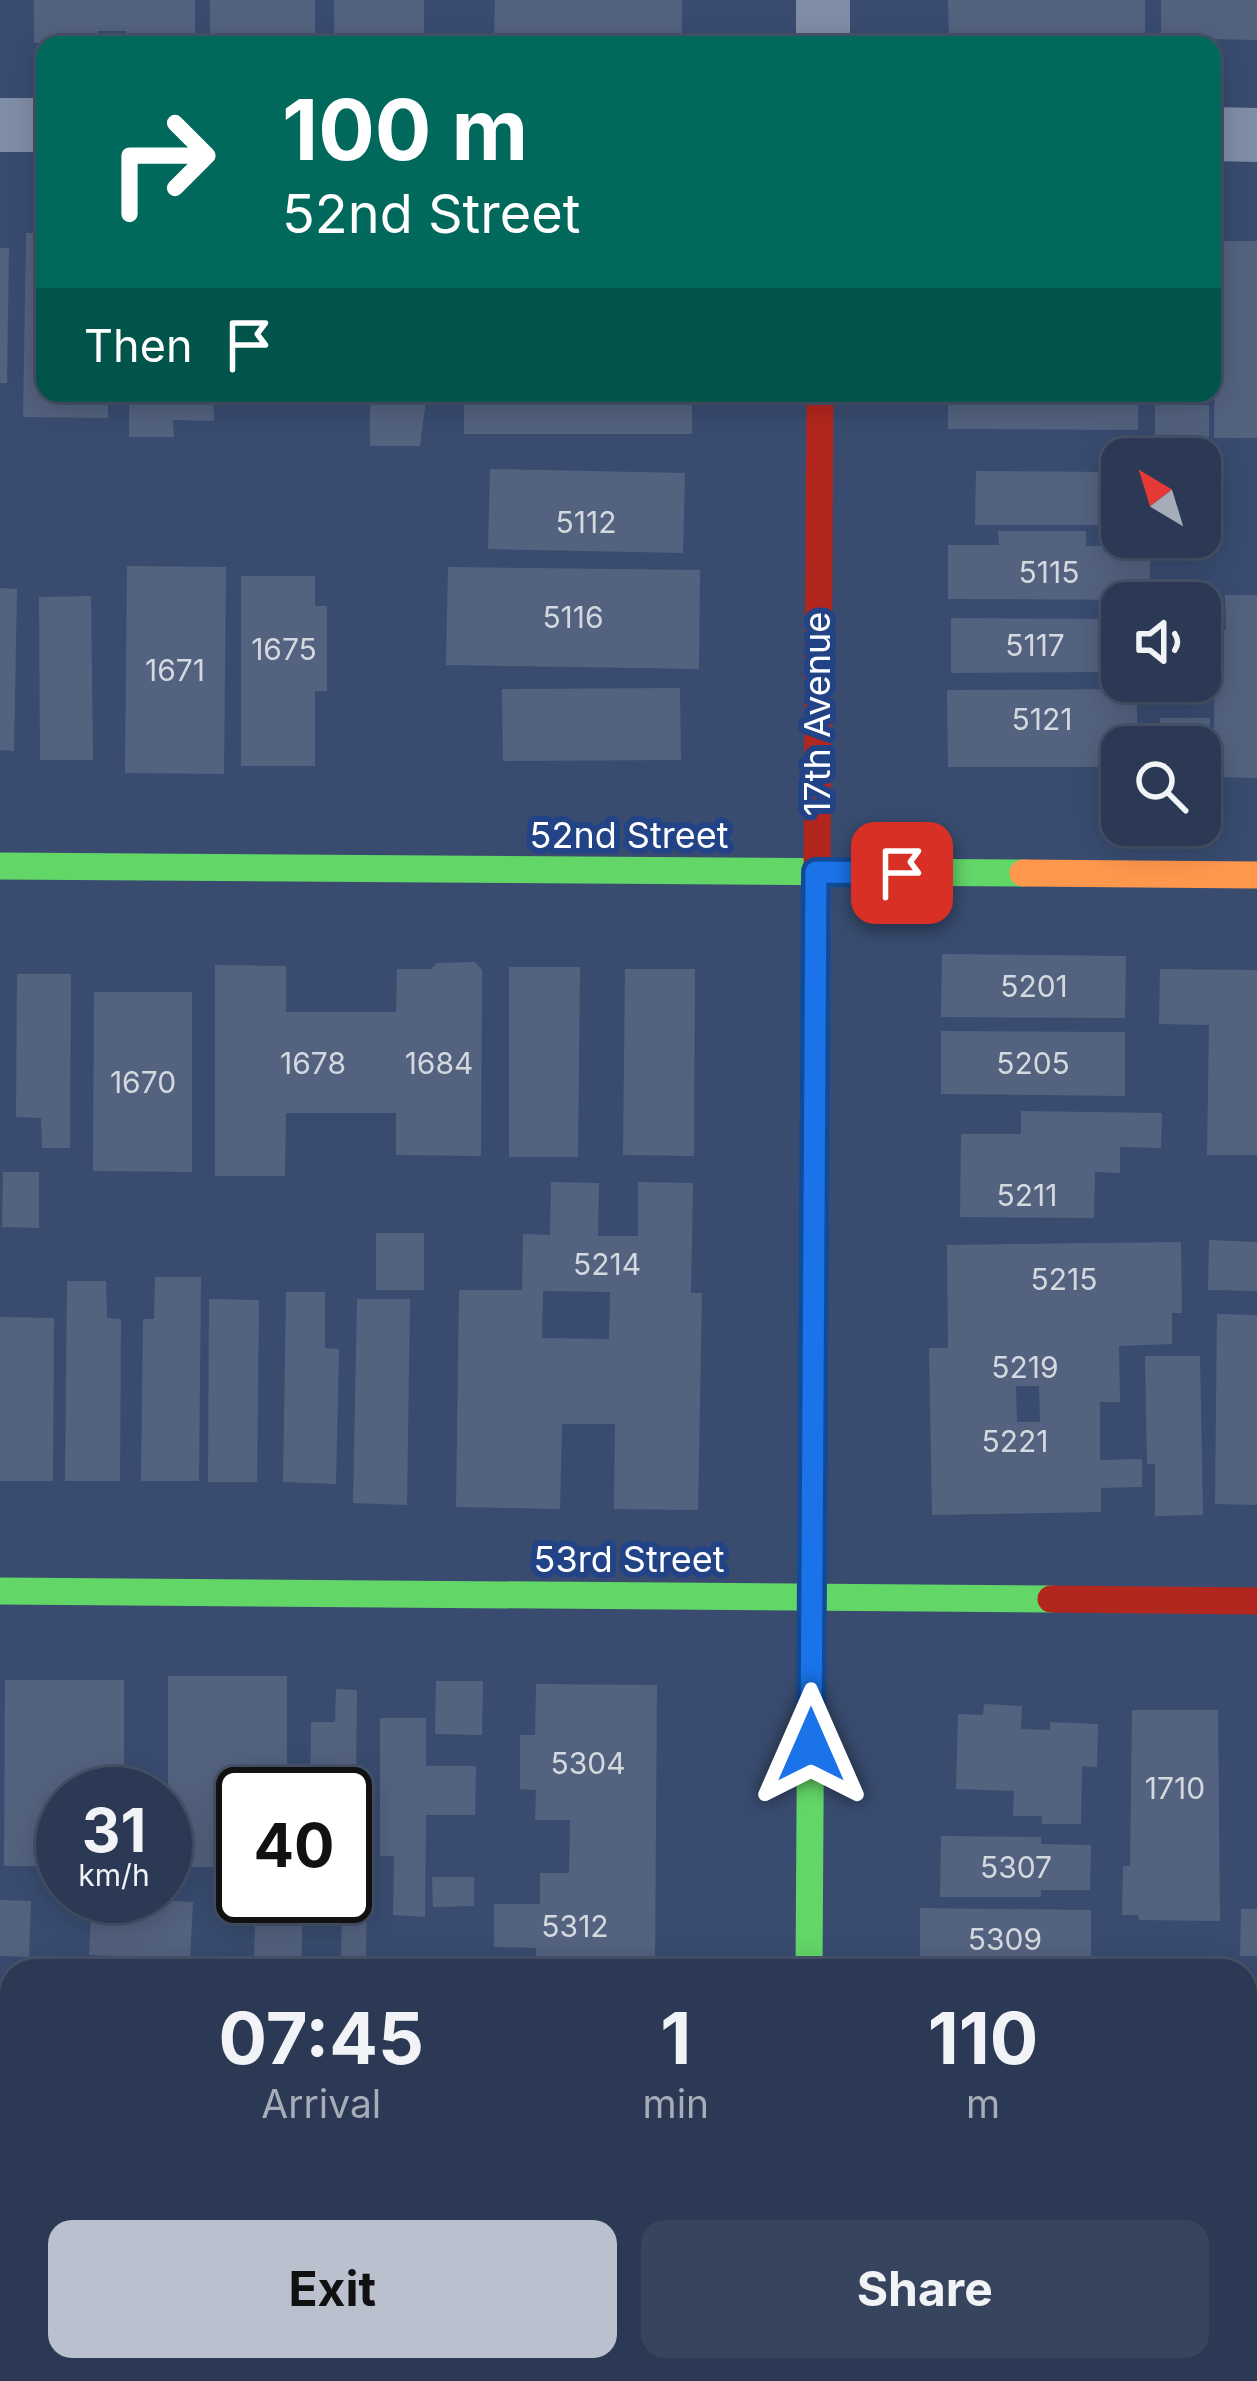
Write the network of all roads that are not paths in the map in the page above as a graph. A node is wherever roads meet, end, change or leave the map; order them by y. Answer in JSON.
{"nodes":[{"id":1,"x":823,"y":0,"type":"edge"},
{"id":2,"x":823,"y":36,"type":"edge"},
{"id":3,"x":0,"y":125,"type":"edge"},
{"id":4,"x":36,"y":125,"type":"edge"},
{"id":5,"x":1221,"y":134,"type":"edge"},
{"id":6,"x":1257,"y":135,"type":"edge"},
{"id":7,"x":820,"y":402,"type":"edge"},
{"id":8,"x":0,"y":866,"type":"edge"},
{"id":9,"x":816,"y":872,"type":"junction"},
{"id":10,"x":1257,"y":874,"type":"edge"},
{"id":11,"x":0,"y":1591,"type":"edge"},
{"id":12,"x":812,"y":1597,"type":"junction"},
{"id":13,"x":1257,"y":1601,"type":"edge"},
{"id":14,"x":809,"y":1959,"type":"edge"}],
"edges":[{"from":1,"to":2,"type":"street"},
{"from":3,"to":4,"type":"street"},
{"from":5,"to":6,"type":"street"},
{"from":7,"to":9,"type":"street","name":"17th Avenue"},
{"from":8,"to":9,"type":"street","name":"52nd Street"},
{"from":9,"to":10,"type":"street","name":"52nd Street"},
{"from":9,"to":12,"type":"street","name":"17th Avenue"},
{"from":11,"to":12,"type":"street","name":"53rd Street"},
{"from":12,"to":13,"type":"street","name":"53rd Street"},
{"from":12,"to":14,"type":"street","name":"17th Avenue"}]}
